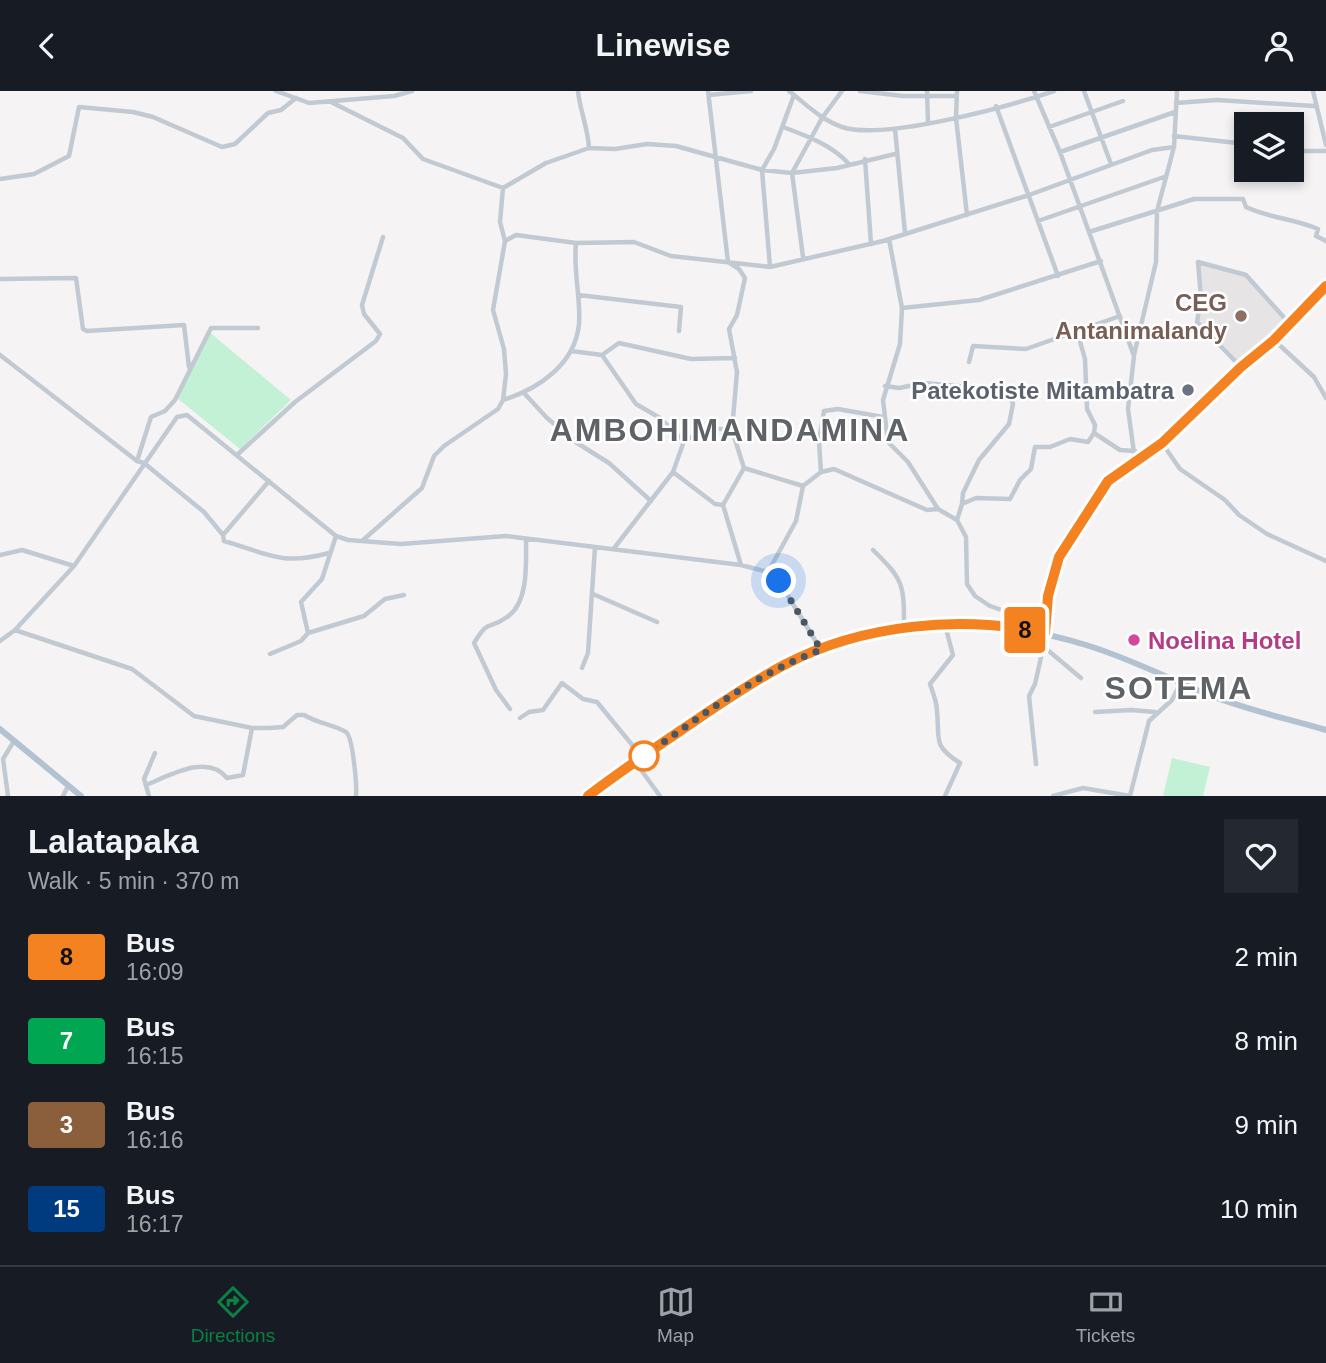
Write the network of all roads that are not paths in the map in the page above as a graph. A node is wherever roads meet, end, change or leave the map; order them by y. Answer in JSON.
{"nodes":[{"id":1,"x":276,"y":91,"type":"edge"},
{"id":2,"x":412,"y":91,"type":"edge"},
{"id":3,"x":578,"y":91,"type":"edge"},
{"id":4,"x":751,"y":91,"type":"edge"},
{"id":5,"x":789,"y":91,"type":"edge"},
{"id":6,"x":842,"y":91,"type":"edge"},
{"id":7,"x":860,"y":91,"type":"edge"},
{"id":8,"x":1054,"y":91,"type":"edge"},
{"id":9,"x":1084,"y":91,"type":"edge"},
{"id":10,"x":1175,"y":91,"type":"edge"},
{"id":11,"x":1313,"y":91,"type":"edge"},
{"id":12,"x":709,"y":93,"type":"edge"},
{"id":13,"x":927,"y":93,"type":"edge"},
{"id":14,"x":957,"y":93,"type":"edge"},
{"id":15,"x":1035,"y":94,"type":"edge"},
{"id":16,"x":794,"y":95,"type":"junction"},
{"id":17,"x":296,"y":97,"type":"junction"},
{"id":18,"x":331,"y":101,"type":"junction"},
{"id":19,"x":1123,"y":101,"type":"dead end"},
{"id":20,"x":1176,"y":101,"type":"junction"},
{"id":21,"x":996,"y":106,"type":"junction"},
{"id":22,"x":1314,"y":106,"type":"junction"},
{"id":23,"x":1091,"y":110,"type":"junction"},
{"id":24,"x":1175,"y":111,"type":"junction"},
{"id":25,"x":821,"y":118,"type":"junction"},
{"id":26,"x":956,"y":118,"type":"junction"},
{"id":27,"x":928,"y":122,"type":"junction"},
{"id":28,"x":783,"y":127,"type":"junction"},
{"id":29,"x":1049,"y":127,"type":"junction"},
{"id":30,"x":895,"y":129,"type":"junction"},
{"id":31,"x":1174,"y":136,"type":"junction"},
{"id":32,"x":1101,"y":137,"type":"junction"},
{"id":33,"x":812,"y":138,"type":"junction"},
{"id":34,"x":1234,"y":143,"type":"edge"},
{"id":35,"x":1326,"y":145,"type":"edge"},
{"id":36,"x":1174,"y":147,"type":"junction"},
{"id":37,"x":589,"y":148,"type":"junction"},
{"id":38,"x":1304,"y":151,"type":"edge"},
{"id":39,"x":1326,"y":151,"type":"edge"},
{"id":40,"x":1060,"y":152,"type":"junction"},
{"id":41,"x":895,"y":154,"type":"junction"},
{"id":42,"x":717,"y":156,"type":"junction"},
{"id":43,"x":866,"y":159,"type":"junction"},
{"id":44,"x":849,"y":164,"type":"junction"},
{"id":45,"x":1111,"y":164,"type":"junction"},
{"id":46,"x":762,"y":170,"type":"junction"},
{"id":47,"x":792,"y":173,"type":"junction"},
{"id":48,"x":1165,"y":177,"type":"junction"},
{"id":49,"x":0,"y":179,"type":"edge"},
{"id":50,"x":1069,"y":179,"type":"junction"},
{"id":51,"x":503,"y":188,"type":"junction"},
{"id":52,"x":1029,"y":195,"type":"junction"},
{"id":53,"x":1080,"y":207,"type":"junction"},
{"id":54,"x":1157,"y":211,"type":"junction"},
{"id":55,"x":967,"y":215,"type":"junction"},
{"id":56,"x":1038,"y":221,"type":"junction"},
{"id":57,"x":1089,"y":232,"type":"junction"},
{"id":58,"x":905,"y":233,"type":"junction"},
{"id":59,"x":383,"y":237,"type":"dead end"},
{"id":60,"x":889,"y":239,"type":"junction"},
{"id":61,"x":505,"y":241,"type":"junction"},
{"id":62,"x":1326,"y":241,"type":"edge"},
{"id":63,"x":576,"y":243,"type":"junction"},
{"id":64,"x":872,"y":244,"type":"junction"},
{"id":65,"x":803,"y":257,"type":"junction"},
{"id":66,"x":1101,"y":261,"type":"junction"},
{"id":67,"x":728,"y":262,"type":"junction"},
{"id":68,"x":770,"y":267,"type":"junction"},
{"id":69,"x":1058,"y":276,"type":"junction"},
{"id":70,"x":0,"y":279,"type":"edge"},
{"id":71,"x":1326,"y":286,"type":"edge"},
{"id":72,"x":578,"y":295,"type":"junction"},
{"id":73,"x":902,"y":308,"type":"junction"},
{"id":74,"x":1120,"y":316,"type":"junction"},
{"id":75,"x":1289,"y":323,"type":"junction"},
{"id":76,"x":258,"y":328,"type":"dead end"},
{"id":77,"x":679,"y":331,"type":"dead end"},
{"id":78,"x":1077,"y":331,"type":"junction"},
{"id":79,"x":1274,"y":340,"type":"junction"},
{"id":80,"x":571,"y":351,"type":"junction"},
{"id":81,"x":0,"y":355,"type":"edge"},
{"id":82,"x":602,"y":355,"type":"junction"},
{"id":83,"x":1134,"y":356,"type":"junction"},
{"id":84,"x":735,"y":358,"type":"junction"},
{"id":85,"x":969,"y":362,"type":"dead end"},
{"id":86,"x":189,"y":367,"type":"junction"},
{"id":87,"x":1241,"y":367,"type":"junction"},
{"id":88,"x":886,"y":386,"type":"junction"},
{"id":89,"x":524,"y":393,"type":"junction"},
{"id":90,"x":1326,"y":398,"type":"edge"},
{"id":91,"x":503,"y":400,"type":"junction"},
{"id":92,"x":883,"y":417,"type":"junction"},
{"id":93,"x":732,"y":430,"type":"junction"},
{"id":94,"x":1094,"y":433,"type":"junction"},
{"id":95,"x":684,"y":441,"type":"junction"},
{"id":96,"x":1162,"y":443,"type":"junction"},
{"id":97,"x":1135,"y":451,"type":"junction"},
{"id":98,"x":238,"y":454,"type":"junction"},
{"id":99,"x":137,"y":461,"type":"junction"},
{"id":100,"x":1135,"y":461,"type":"junction"},
{"id":101,"x":144,"y":463,"type":"junction"},
{"id":102,"x":744,"y":468,"type":"junction"},
{"id":103,"x":821,"y":471,"type":"junction"},
{"id":104,"x":673,"y":472,"type":"junction"},
{"id":105,"x":269,"y":481,"type":"junction"},
{"id":106,"x":803,"y":486,"type":"junction"},
{"id":107,"x":650,"y":501,"type":"junction"},
{"id":108,"x":962,"y":504,"type":"junction"},
{"id":109,"x":723,"y":505,"type":"junction"},
{"id":110,"x":938,"y":509,"type":"junction"},
{"id":111,"x":957,"y":520,"type":"junction"},
{"id":112,"x":223,"y":535,"type":"junction"},
{"id":113,"x":336,"y":536,"type":"junction"},
{"id":114,"x":526,"y":540,"type":"junction"},
{"id":115,"x":361,"y":542,"type":"junction"},
{"id":116,"x":595,"y":547,"type":"junction"},
{"id":117,"x":615,"y":548,"type":"junction"},
{"id":118,"x":873,"y":550,"type":"dead end"},
{"id":119,"x":329,"y":553,"type":"junction"},
{"id":120,"x":0,"y":555,"type":"edge"},
{"id":121,"x":1326,"y":561,"type":"edge"},
{"id":122,"x":741,"y":565,"type":"junction"},
{"id":123,"x":74,"y":566,"type":"junction"},
{"id":124,"x":768,"y":572,"type":"junction"},
{"id":125,"x":593,"y":594,"type":"junction"},
{"id":126,"x":404,"y":595,"type":"dead end"},
{"id":127,"x":657,"y":622,"type":"dead end"},
{"id":128,"x":945,"y":625,"type":"junction"},
{"id":129,"x":904,"y":628,"type":"junction"},
{"id":130,"x":15,"y":630,"type":"junction"},
{"id":131,"x":307,"y":632,"type":"junction"},
{"id":132,"x":1046,"y":632,"type":"junction"},
{"id":133,"x":0,"y":641,"type":"edge"},
{"id":134,"x":1044,"y":647,"type":"junction"},
{"id":135,"x":821,"y":650,"type":"junction"},
{"id":136,"x":270,"y":653,"type":"dead end"},
{"id":137,"x":582,"y":668,"type":"dead end"},
{"id":138,"x":1081,"y":678,"type":"dead end"},
{"id":139,"x":1181,"y":683,"type":"junction"},
{"id":140,"x":510,"y":709,"type":"dead end"},
{"id":141,"x":1095,"y":712,"type":"dead end"},
{"id":142,"x":1155,"y":712,"type":"junction"},
{"id":143,"x":520,"y":718,"type":"dead end"},
{"id":144,"x":252,"y":728,"type":"junction"},
{"id":145,"x":0,"y":729,"type":"edge"},
{"id":146,"x":1326,"y":730,"type":"edge"},
{"id":147,"x":14,"y":740,"type":"junction"},
{"id":148,"x":155,"y":753,"type":"dead end"},
{"id":149,"x":642,"y":757,"type":"junction"},
{"id":150,"x":636,"y":762,"type":"junction"},
{"id":151,"x":1036,"y":764,"type":"dead end"},
{"id":152,"x":68,"y":785,"type":"junction"},
{"id":153,"x":146,"y":785,"type":"junction"},
{"id":154,"x":8,"y":796,"type":"edge"},
{"id":155,"x":63,"y":796,"type":"edge"},
{"id":156,"x":81,"y":796,"type":"edge"},
{"id":157,"x":149,"y":796,"type":"edge"},
{"id":158,"x":356,"y":796,"type":"edge"},
{"id":159,"x":588,"y":796,"type":"edge"},
{"id":160,"x":660,"y":796,"type":"edge"},
{"id":161,"x":945,"y":796,"type":"edge"},
{"id":162,"x":1053,"y":796,"type":"edge"},
{"id":163,"x":1130,"y":796,"type":"edge"}],
"edges":[{"from":1,"to":17,"type":"street"},
{"from":2,"to":18,"type":"street"},
{"from":3,"to":37,"type":"street"},
{"from":4,"to":12,"type":"street"},
{"from":5,"to":16,"type":"street"},
{"from":6,"to":25,"type":"street"},
{"from":7,"to":13,"type":"street"},
{"from":8,"to":15,"type":"street"},
{"from":9,"to":23,"type":"street"},
{"from":10,"to":20,"type":"street"},
{"from":11,"to":22,"type":"street"},
{"from":12,"to":42,"type":"street"},
{"from":13,"to":14,"type":"street"},
{"from":13,"to":27,"type":"street"},
{"from":14,"to":26,"type":"street"},
{"from":15,"to":21,"type":"street"},
{"from":15,"to":29,"type":"street"},
{"from":16,"to":25,"type":"street"},
{"from":16,"to":28,"type":"street"},
{"from":17,"to":18,"type":"street"},
{"from":17,"to":49,"type":"street"},
{"from":18,"to":51,"type":"street"},
{"from":19,"to":23,"type":"street"},
{"from":20,"to":22,"type":"street"},
{"from":20,"to":24,"type":"street"},
{"from":21,"to":26,"type":"street"},
{"from":21,"to":52,"type":"street"},
{"from":22,"to":35,"type":"street"},
{"from":23,"to":29,"type":"street"},
{"from":23,"to":32,"type":"street"},
{"from":24,"to":31,"type":"street"},
{"from":24,"to":32,"type":"street"},
{"from":25,"to":30,"type":"street"},
{"from":25,"to":33,"type":"street"},
{"from":26,"to":27,"type":"street"},
{"from":26,"to":55,"type":"street"},
{"from":27,"to":30,"type":"street"},
{"from":28,"to":33,"type":"street"},
{"from":28,"to":46,"type":"street"},
{"from":29,"to":40,"type":"street"},
{"from":30,"to":41,"type":"street"},
{"from":31,"to":34,"type":"street"},
{"from":31,"to":36,"type":"street"},
{"from":32,"to":40,"type":"street"},
{"from":32,"to":45,"type":"street"},
{"from":33,"to":44,"type":"street"},
{"from":33,"to":47,"type":"street"},
{"from":36,"to":45,"type":"street"},
{"from":36,"to":48,"type":"street"},
{"from":37,"to":42,"type":"street"},
{"from":37,"to":51,"type":"street"},
{"from":38,"to":39,"type":"street"},
{"from":40,"to":50,"type":"street"},
{"from":41,"to":43,"type":"street"},
{"from":41,"to":58,"type":"street"},
{"from":42,"to":46,"type":"street"},
{"from":42,"to":67,"type":"street"},
{"from":43,"to":44,"type":"street"},
{"from":43,"to":64,"type":"street"},
{"from":44,"to":47,"type":"street"},
{"from":45,"to":50,"type":"street"},
{"from":46,"to":47,"type":"street"},
{"from":46,"to":68,"type":"street"},
{"from":47,"to":65,"type":"street"},
{"from":48,"to":53,"type":"street"},
{"from":48,"to":54,"type":"street"},
{"from":50,"to":52,"type":"street"},
{"from":50,"to":53,"type":"street"},
{"from":51,"to":61,"type":"street"},
{"from":52,"to":55,"type":"street"},
{"from":52,"to":56,"type":"street"},
{"from":53,"to":56,"type":"street"},
{"from":53,"to":57,"type":"street"},
{"from":54,"to":57,"type":"street"},
{"from":54,"to":62,"type":"street"},
{"from":54,"to":83,"type":"street"},
{"from":55,"to":58,"type":"street"},
{"from":56,"to":69,"type":"street"},
{"from":57,"to":66,"type":"street"},
{"from":58,"to":60,"type":"street"},
{"from":59,"to":98,"type":"street"},
{"from":60,"to":64,"type":"street"},
{"from":60,"to":73,"type":"street"},
{"from":61,"to":63,"type":"street"},
{"from":61,"to":91,"type":"street"},
{"from":63,"to":67,"type":"street"},
{"from":63,"to":72,"type":"street"},
{"from":64,"to":65,"type":"street"},
{"from":65,"to":68,"type":"street"},
{"from":66,"to":69,"type":"street"},
{"from":66,"to":74,"type":"street"},
{"from":67,"to":68,"type":"street"},
{"from":67,"to":84,"type":"street"},
{"from":69,"to":73,"type":"street"},
{"from":70,"to":86,"type":"street"},
{"from":71,"to":75,"type":"street"},
{"from":72,"to":77,"type":"street"},
{"from":72,"to":80,"type":"street"},
{"from":73,"to":88,"type":"street"},
{"from":74,"to":78,"type":"street"},
{"from":74,"to":83,"type":"street"},
{"from":75,"to":79,"type":"street"},
{"from":75,"to":87,"type":"street"},
{"from":76,"to":86,"type":"street"},
{"from":78,"to":85,"type":"street"},
{"from":78,"to":94,"type":"street"},
{"from":79,"to":87,"type":"street"},
{"from":79,"to":90,"type":"street"},
{"from":80,"to":82,"type":"street"},
{"from":80,"to":89,"type":"street"},
{"from":81,"to":99,"type":"street"},
{"from":82,"to":84,"type":"street"},
{"from":82,"to":95,"type":"street"},
{"from":83,"to":97,"type":"street"},
{"from":84,"to":93,"type":"street"},
{"from":86,"to":99,"type":"street"},
{"from":87,"to":96,"type":"street"},
{"from":88,"to":92,"type":"street"},
{"from":88,"to":108,"type":"street"},
{"from":89,"to":91,"type":"street"},
{"from":89,"to":107,"type":"street"},
{"from":91,"to":115,"type":"street"},
{"from":92,"to":103,"type":"street"},
{"from":92,"to":110,"type":"street"},
{"from":93,"to":95,"type":"street"},
{"from":93,"to":102,"type":"street"},
{"from":94,"to":97,"type":"street"},
{"from":94,"to":108,"type":"street"},
{"from":95,"to":104,"type":"street"},
{"from":96,"to":100,"type":"street"},
{"from":96,"to":121,"type":"street"},
{"from":97,"to":100,"type":"street"},
{"from":98,"to":101,"type":"street"},
{"from":98,"to":105,"type":"street"},
{"from":99,"to":101,"type":"street"},
{"from":100,"to":132,"type":"street"},
{"from":101,"to":112,"type":"street"},
{"from":101,"to":123,"type":"street"},
{"from":102,"to":106,"type":"street"},
{"from":102,"to":109,"type":"street"},
{"from":103,"to":106,"type":"street"},
{"from":103,"to":110,"type":"street"},
{"from":104,"to":107,"type":"street"},
{"from":104,"to":109,"type":"street"},
{"from":105,"to":112,"type":"street"},
{"from":105,"to":113,"type":"street"},
{"from":106,"to":124,"type":"street"},
{"from":107,"to":117,"type":"street"},
{"from":108,"to":111,"type":"street"},
{"from":109,"to":122,"type":"street"},
{"from":110,"to":111,"type":"street"},
{"from":111,"to":132,"type":"street"},
{"from":112,"to":119,"type":"street"},
{"from":113,"to":115,"type":"street"},
{"from":113,"to":119,"type":"street"},
{"from":114,"to":115,"type":"street"},
{"from":114,"to":116,"type":"street"},
{"from":114,"to":140,"type":"street"},
{"from":116,"to":117,"type":"street"},
{"from":116,"to":125,"type":"street"},
{"from":117,"to":122,"type":"street"},
{"from":118,"to":129,"type":"street"},
{"from":119,"to":131,"type":"street"},
{"from":120,"to":123,"type":"street"},
{"from":122,"to":124,"type":"street"},
{"from":123,"to":130,"type":"street"},
{"from":124,"to":135,"type":"street"},
{"from":125,"to":127,"type":"street"},
{"from":125,"to":137,"type":"street"},
{"from":126,"to":131,"type":"street"},
{"from":128,"to":129,"type":"main road"},
{"from":128,"to":132,"type":"main road"},
{"from":128,"to":161,"type":"street"},
{"from":129,"to":135,"type":"main road"},
{"from":130,"to":133,"type":"street"},
{"from":130,"to":144,"type":"street"},
{"from":131,"to":136,"type":"street"},
{"from":132,"to":134,"type":"street"},
{"from":132,"to":139,"type":"main road"},
{"from":134,"to":138,"type":"street"},
{"from":134,"to":151,"type":"street"},
{"from":135,"to":149,"type":"main road"},
{"from":139,"to":142,"type":"street"},
{"from":139,"to":146,"type":"main road"},
{"from":141,"to":142,"type":"street"},
{"from":142,"to":163,"type":"street"},
{"from":143,"to":149,"type":"street"},
{"from":144,"to":153,"type":"street"},
{"from":144,"to":158,"type":"street"},
{"from":145,"to":147,"type":"main road"},
{"from":147,"to":152,"type":"main road"},
{"from":147,"to":154,"type":"street"},
{"from":148,"to":153,"type":"street"},
{"from":149,"to":150,"type":"main road"},
{"from":150,"to":159,"type":"main road"},
{"from":150,"to":160,"type":"street"},
{"from":152,"to":155,"type":"street"},
{"from":152,"to":156,"type":"main road"},
{"from":153,"to":157,"type":"street"},
{"from":162,"to":163,"type":"street"}]}
